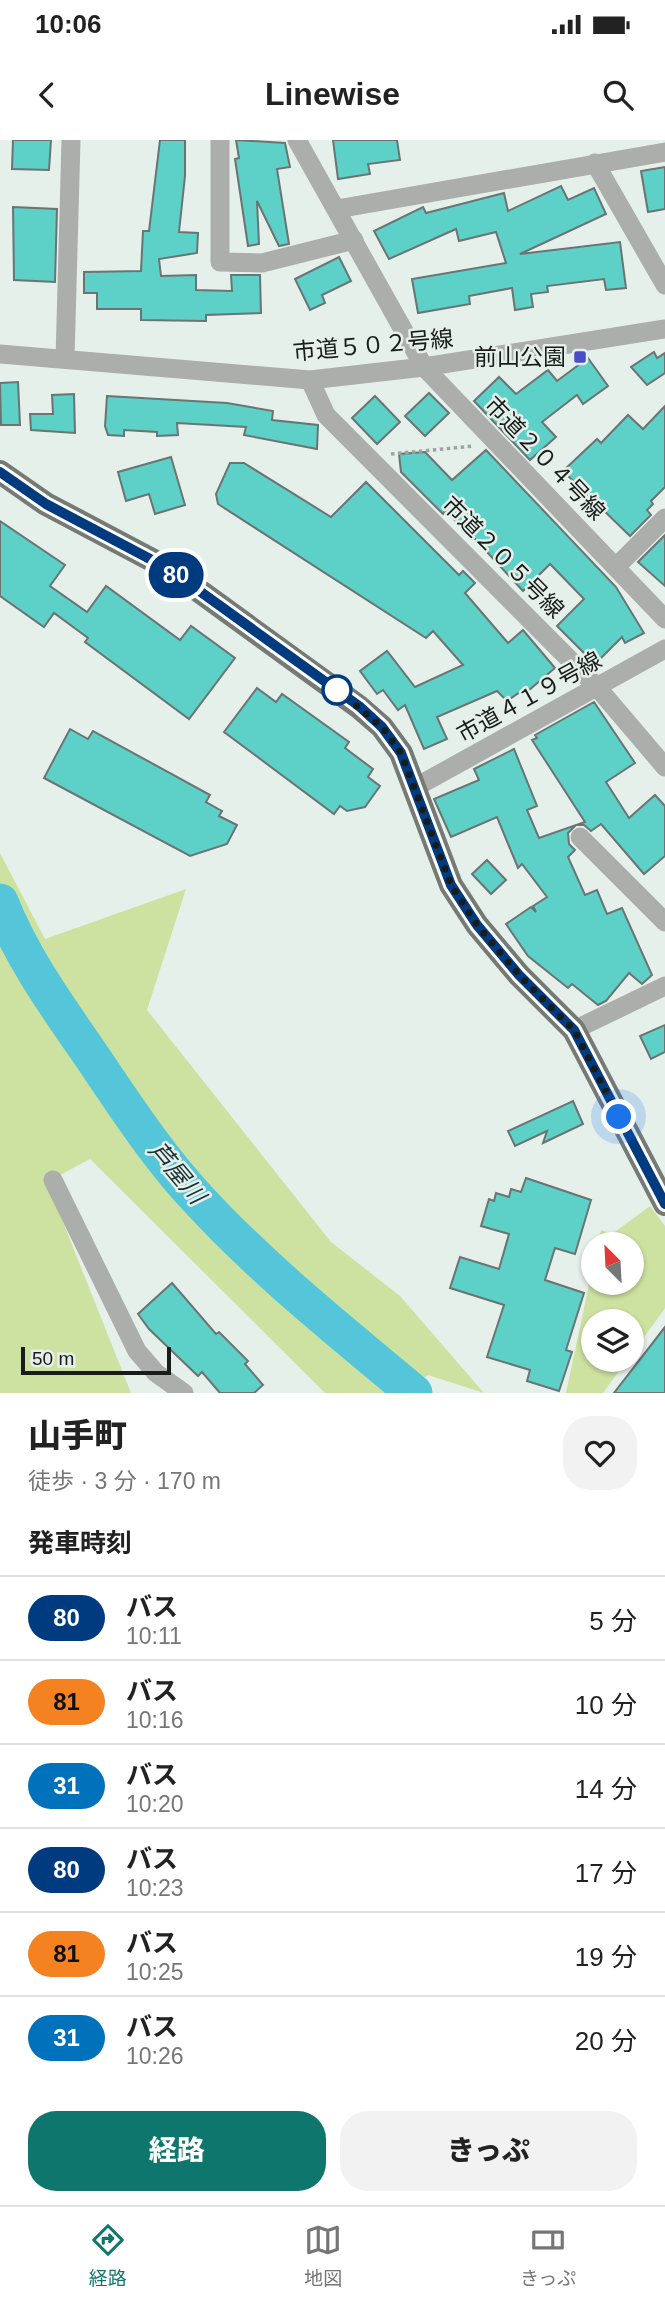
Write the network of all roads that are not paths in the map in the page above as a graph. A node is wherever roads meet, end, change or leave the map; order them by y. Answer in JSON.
{"nodes":[{"id":1,"x":71,"y":140,"type":"edge"},
{"id":2,"x":220,"y":140,"type":"edge"},
{"id":3,"x":297,"y":140,"type":"edge"},
{"id":4,"x":665,"y":152,"type":"edge"},
{"id":5,"x":595,"y":163,"type":"junction"},
{"id":6,"x":337,"y":209,"type":"junction"},
{"id":7,"x":354,"y":240,"type":"junction"},
{"id":8,"x":665,"y":285,"type":"edge"},
{"id":9,"x":665,"y":329,"type":"edge"},
{"id":10,"x":0,"y":354,"type":"edge"},
{"id":11,"x":65,"y":359,"type":"junction"},
{"id":12,"x":424,"y":368,"type":"junction"},
{"id":13,"x":310,"y":380,"type":"junction"},
{"id":14,"x":0,"y":472,"type":"edge"},
{"id":15,"x":665,"y":518,"type":"edge"},
{"id":16,"x":616,"y":568,"type":"junction"},
{"id":17,"x":665,"y":619,"type":"edge"},
{"id":18,"x":665,"y":649,"type":"edge"},
{"id":19,"x":597,"y":687,"type":"junction"},
{"id":20,"x":665,"y":767,"type":"edge"},
{"id":21,"x":416,"y":787,"type":"junction"},
{"id":22,"x":580,"y":837,"type":"dead end"},
{"id":23,"x":665,"y":922,"type":"edge"},
{"id":24,"x":665,"y":986,"type":"edge"},
{"id":25,"x":574,"y":1030,"type":"junction"},
{"id":26,"x":53,"y":1180,"type":"dead end"},
{"id":27,"x":665,"y":1204,"type":"edge"},
{"id":28,"x":184,"y":1393,"type":"edge"}],
"edges":[{"from":1,"to":11,"type":"street"},
{"from":2,"to":7,"type":"street"},
{"from":3,"to":6,"type":"street","name":"市道２０４号線"},
{"from":4,"to":5,"type":"street"},
{"from":5,"to":6,"type":"street"},
{"from":5,"to":8,"type":"street"},
{"from":6,"to":7,"type":"street","name":"市道２０４号線"},
{"from":7,"to":12,"type":"street","name":"市道２０４号線"},
{"from":9,"to":12,"type":"street","name":"市道５０２号線"},
{"from":10,"to":11,"type":"street","name":"市道５０２号線"},
{"from":11,"to":13,"type":"street","name":"市道５０２号線"},
{"from":12,"to":13,"type":"street","name":"市道５０２号線"},
{"from":12,"to":16,"type":"street","name":"市道２０４号線"},
{"from":13,"to":19,"type":"street","name":"市道２０５号線"},
{"from":14,"to":21,"type":"main road"},
{"from":15,"to":16,"type":"street"},
{"from":16,"to":17,"type":"street","name":"市道２０４号線"},
{"from":18,"to":19,"type":"street","name":"市道４１９号線"},
{"from":19,"to":20,"type":"street","name":"市道２０５号線"},
{"from":19,"to":21,"type":"street","name":"市道４１９号線"},
{"from":21,"to":25,"type":"main road"},
{"from":22,"to":23,"type":"street"},
{"from":24,"to":25,"type":"street"},
{"from":25,"to":27,"type":"main road"},
{"from":26,"to":28,"type":"street"}]}
